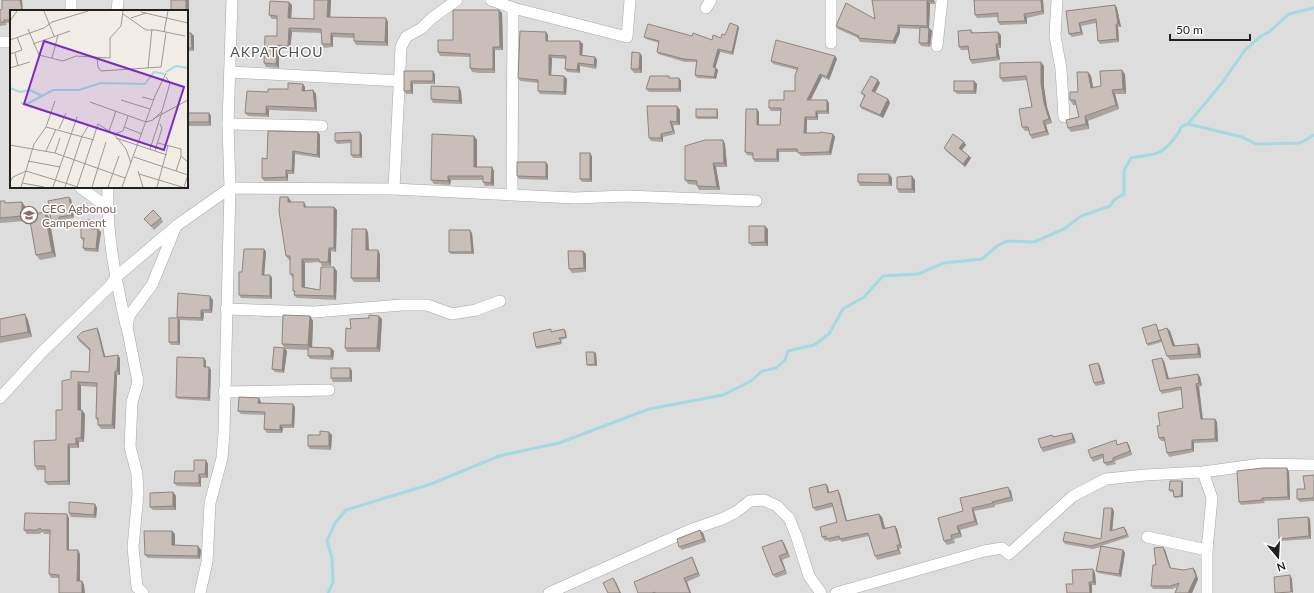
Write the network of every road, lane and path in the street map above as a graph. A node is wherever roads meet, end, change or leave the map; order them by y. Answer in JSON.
{"nodes":[{"id":1,"x":118,"y":0,"type":"edge"},
{"id":2,"x":232,"y":0,"type":"edge"},
{"id":3,"x":457,"y":0,"type":"edge"},
{"id":4,"x":491,"y":0,"type":"edge"},
{"id":5,"x":630,"y":0,"type":"edge"},
{"id":6,"x":831,"y":0,"type":"edge"},
{"id":7,"x":942,"y":0,"type":"edge"},
{"id":8,"x":1057,"y":0,"type":"edge"},
{"id":9,"x":513,"y":8,"type":"junction"},
{"id":10,"x":117,"y":10,"type":"edge"},
{"id":11,"x":831,"y":43,"type":"dead end"},
{"id":12,"x":937,"y":46,"type":"dead end"},
{"id":13,"x":230,"y":72,"type":"junction"},
{"id":14,"x":400,"y":81,"type":"junction"},
{"id":15,"x":1064,"y":117,"type":"dead end"},
{"id":16,"x":228,"y":124,"type":"junction"},
{"id":17,"x":322,"y":126,"type":"dead end"},
{"id":18,"x":81,"y":188,"type":"edge"},
{"id":19,"x":108,"y":188,"type":"edge"},
{"id":20,"x":230,"y":188,"type":"junction"},
{"id":21,"x":394,"y":189,"type":"junction"},
{"id":22,"x":512,"y":194,"type":"junction"},
{"id":23,"x":756,"y":201,"type":"dead end"},
{"id":24,"x":107,"y":207,"type":"junction"},
{"id":25,"x":176,"y":226,"type":"junction"},
{"id":26,"x":116,"y":277,"type":"junction"},
{"id":27,"x":500,"y":301,"type":"dead end"},
{"id":28,"x":226,"y":309,"type":"junction"},
{"id":29,"x":127,"y":328,"type":"junction"},
{"id":30,"x":329,"y":390,"type":"dead end"},
{"id":31,"x":224,"y":392,"type":"junction"},
{"id":32,"x":0,"y":398,"type":"edge"},
{"id":33,"x":1314,"y":465,"type":"edge"},
{"id":34,"x":1203,"y":472,"type":"junction"},
{"id":35,"x":1146,"y":537,"type":"dead end"},
{"id":36,"x":1207,"y":550,"type":"junction"},
{"id":37,"x":143,"y":593,"type":"edge"},
{"id":38,"x":200,"y":593,"type":"edge"},
{"id":39,"x":549,"y":593,"type":"edge"},
{"id":40,"x":821,"y":593,"type":"edge"},
{"id":41,"x":836,"y":593,"type":"edge"},
{"id":42,"x":1207,"y":593,"type":"edge"}],
"edges":[{"from":1,"to":10,"type":"street"},
{"from":2,"to":13,"type":"street"},
{"from":3,"to":14,"type":"street"},
{"from":4,"to":9,"type":"street"},
{"from":5,"to":9,"type":"street"},
{"from":6,"to":11,"type":"street"},
{"from":7,"to":12,"type":"street"},
{"from":8,"to":15,"type":"street"},
{"from":9,"to":22,"type":"street"},
{"from":13,"to":14,"type":"street"},
{"from":13,"to":16,"type":"street"},
{"from":14,"to":21,"type":"street"},
{"from":16,"to":17,"type":"street"},
{"from":16,"to":20,"type":"street"},
{"from":18,"to":24,"type":"street"},
{"from":19,"to":24,"type":"street"},
{"from":20,"to":21,"type":"street"},
{"from":20,"to":25,"type":"street"},
{"from":20,"to":28,"type":"street"},
{"from":21,"to":22,"type":"street"},
{"from":22,"to":23,"type":"street"},
{"from":24,"to":26,"type":"street"},
{"from":25,"to":26,"type":"street"},
{"from":25,"to":29,"type":"street"},
{"from":26,"to":29,"type":"street"},
{"from":26,"to":32,"type":"street"},
{"from":27,"to":28,"type":"street"},
{"from":28,"to":31,"type":"street"},
{"from":29,"to":37,"type":"street"},
{"from":30,"to":31,"type":"street"},
{"from":31,"to":38,"type":"street"},
{"from":33,"to":34,"type":"street"},
{"from":34,"to":36,"type":"street"},
{"from":34,"to":41,"type":"street"},
{"from":35,"to":36,"type":"street"},
{"from":36,"to":42,"type":"street"},
{"from":39,"to":40,"type":"street"}]}
